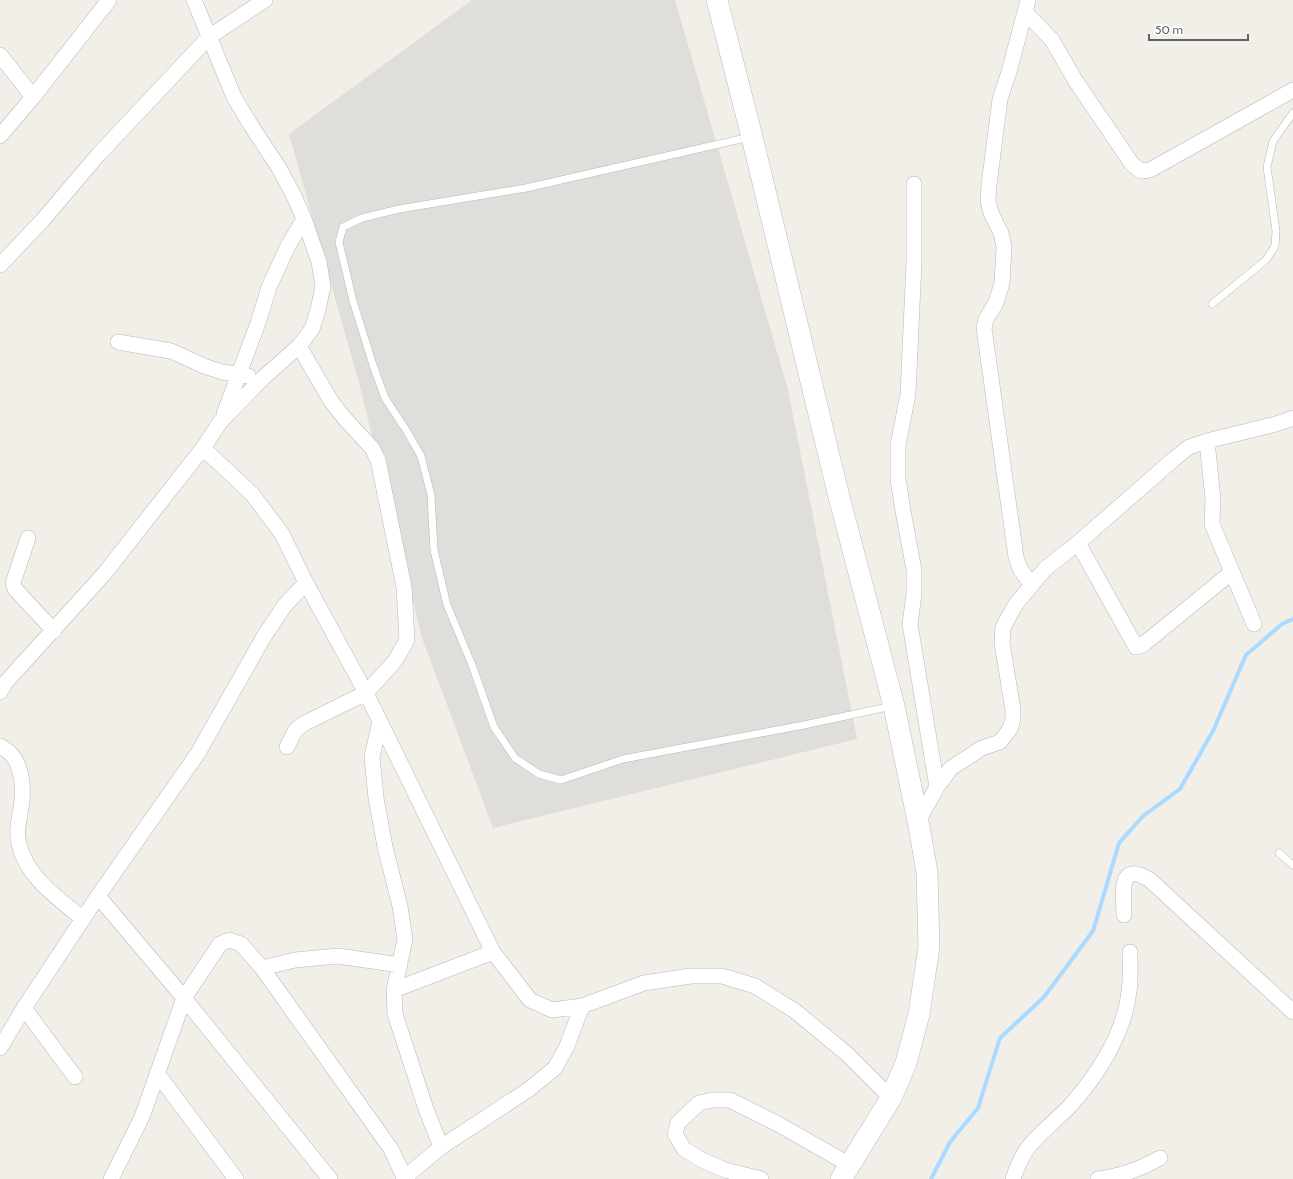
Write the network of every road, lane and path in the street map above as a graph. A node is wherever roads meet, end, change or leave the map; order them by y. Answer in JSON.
{"nodes":[{"id":1,"x":109,"y":0,"type":"edge"},
{"id":2,"x":194,"y":0,"type":"edge"},
{"id":3,"x":266,"y":0,"type":"edge"},
{"id":4,"x":717,"y":0,"type":"edge"},
{"id":5,"x":1026,"y":6,"type":"edge"},
{"id":6,"x":209,"y":37,"type":"junction"},
{"id":7,"x":0,"y":55,"type":"edge"},
{"id":8,"x":1293,"y":90,"type":"edge"},
{"id":9,"x":33,"y":97,"type":"junction"},
{"id":10,"x":1293,"y":113,"type":"edge"},
{"id":11,"x":0,"y":136,"type":"edge"},
{"id":12,"x":752,"y":137,"type":"junction"},
{"id":13,"x":914,"y":184,"type":"dead end"},
{"id":14,"x":304,"y":219,"type":"junction"},
{"id":15,"x":0,"y":265,"type":"edge"},
{"id":16,"x":1212,"y":304,"type":"dead end"},
{"id":17,"x":118,"y":342,"type":"dead end"},
{"id":18,"x":299,"y":346,"type":"junction"},
{"id":19,"x":238,"y":375,"type":"junction"},
{"id":20,"x":263,"y":378,"type":"junction"},
{"id":21,"x":1293,"y":418,"type":"edge"},
{"id":22,"x":221,"y":421,"type":"junction"},
{"id":23,"x":1207,"y":441,"type":"junction"},
{"id":24,"x":203,"y":448,"type":"junction"},
{"id":25,"x":28,"y":538,"type":"dead end"},
{"id":26,"x":1078,"y":543,"type":"junction"},
{"id":27,"x":1232,"y":572,"type":"junction"},
{"id":28,"x":306,"y":583,"type":"junction"},
{"id":29,"x":1031,"y":584,"type":"junction"},
{"id":30,"x":1254,"y":624,"type":"dead end"},
{"id":31,"x":54,"y":631,"type":"junction"},
{"id":32,"x":0,"y":692,"type":"edge"},
{"id":33,"x":366,"y":693,"type":"junction"},
{"id":34,"x":894,"y":706,"type":"junction"},
{"id":35,"x":380,"y":722,"type":"junction"},
{"id":36,"x":0,"y":746,"type":"edge"},
{"id":37,"x":287,"y":747,"type":"dead end"},
{"id":38,"x":937,"y":787,"type":"junction"},
{"id":39,"x":918,"y":821,"type":"junction"},
{"id":40,"x":1279,"y":853,"type":"dead end"},
{"id":41,"x":1293,"y":865,"type":"edge"},
{"id":42,"x":98,"y":896,"type":"junction"},
{"id":43,"x":1124,"y":915,"type":"dead end"},
{"id":44,"x":83,"y":919,"type":"junction"},
{"id":45,"x":494,"y":952,"type":"junction"},
{"id":46,"x":1130,"y":952,"type":"dead end"},
{"id":47,"x":400,"y":965,"type":"junction"},
{"id":48,"x":262,"y":968,"type":"junction"},
{"id":49,"x":394,"y":990,"type":"junction"},
{"id":50,"x":184,"y":998,"type":"junction"},
{"id":51,"x":582,"y":1006,"type":"junction"},
{"id":52,"x":24,"y":1008,"type":"junction"},
{"id":53,"x":1293,"y":1012,"type":"edge"},
{"id":54,"x":0,"y":1048,"type":"edge"},
{"id":55,"x":157,"y":1074,"type":"junction"},
{"id":56,"x":75,"y":1077,"type":"dead end"},
{"id":57,"x":891,"y":1098,"type":"junction"},
{"id":58,"x":441,"y":1146,"type":"junction"},
{"id":59,"x":1160,"y":1158,"type":"dead end"},
{"id":60,"x":846,"y":1172,"type":"edge"},
{"id":61,"x":404,"y":1178,"type":"edge"},
{"id":62,"x":112,"y":1179,"type":"edge"},
{"id":63,"x":236,"y":1179,"type":"edge"},
{"id":64,"x":330,"y":1179,"type":"edge"},
{"id":65,"x":761,"y":1179,"type":"edge"},
{"id":66,"x":1013,"y":1179,"type":"edge"},
{"id":67,"x":1098,"y":1179,"type":"edge"}],
"edges":[{"from":1,"to":9,"type":"street"},
{"from":2,"to":6,"type":"street"},
{"from":3,"to":6,"type":"street"},
{"from":4,"to":12,"type":"street"},
{"from":5,"to":8,"type":"street"},
{"from":5,"to":29,"type":"street"},
{"from":6,"to":14,"type":"street"},
{"from":6,"to":15,"type":"street"},
{"from":7,"to":9,"type":"street"},
{"from":9,"to":11,"type":"street"},
{"from":10,"to":16,"type":"lane"},
{"from":12,"to":34,"type":"street"},
{"from":12,"to":34,"type":"lane"},
{"from":13,"to":38,"type":"street"},
{"from":14,"to":18,"type":"street"},
{"from":14,"to":19,"type":"street"},
{"from":17,"to":19,"type":"street"},
{"from":18,"to":20,"type":"street"},
{"from":18,"to":33,"type":"street"},
{"from":19,"to":20,"type":"street"},
{"from":19,"to":22,"type":"street"},
{"from":20,"to":22,"type":"street"},
{"from":21,"to":23,"type":"street"},
{"from":22,"to":24,"type":"street"},
{"from":23,"to":26,"type":"street"},
{"from":23,"to":27,"type":"street"},
{"from":24,"to":28,"type":"street"},
{"from":24,"to":31,"type":"street"},
{"from":25,"to":31,"type":"street"},
{"from":26,"to":27,"type":"street"},
{"from":26,"to":29,"type":"street"},
{"from":27,"to":30,"type":"street"},
{"from":28,"to":33,"type":"street"},
{"from":28,"to":42,"type":"street"},
{"from":29,"to":38,"type":"street"},
{"from":31,"to":32,"type":"street"},
{"from":33,"to":35,"type":"street"},
{"from":33,"to":37,"type":"street"},
{"from":34,"to":39,"type":"street"},
{"from":35,"to":45,"type":"street"},
{"from":35,"to":47,"type":"street"},
{"from":36,"to":44,"type":"street"},
{"from":38,"to":39,"type":"street"},
{"from":39,"to":57,"type":"street"},
{"from":40,"to":41,"type":"lane"},
{"from":42,"to":44,"type":"street"},
{"from":42,"to":50,"type":"street"},
{"from":43,"to":53,"type":"street"},
{"from":44,"to":52,"type":"street"},
{"from":45,"to":49,"type":"street"},
{"from":45,"to":51,"type":"street"},
{"from":46,"to":66,"type":"street"},
{"from":47,"to":48,"type":"street"},
{"from":47,"to":49,"type":"street"},
{"from":48,"to":50,"type":"street"},
{"from":48,"to":61,"type":"street"},
{"from":49,"to":58,"type":"street"},
{"from":50,"to":55,"type":"street"},
{"from":50,"to":64,"type":"street"},
{"from":51,"to":57,"type":"street"},
{"from":51,"to":58,"type":"street"},
{"from":52,"to":54,"type":"street"},
{"from":52,"to":56,"type":"street"},
{"from":55,"to":62,"type":"street"},
{"from":55,"to":63,"type":"street"},
{"from":57,"to":60,"type":"street"},
{"from":58,"to":61,"type":"street"},
{"from":59,"to":67,"type":"street"},
{"from":60,"to":65,"type":"street"}]}
